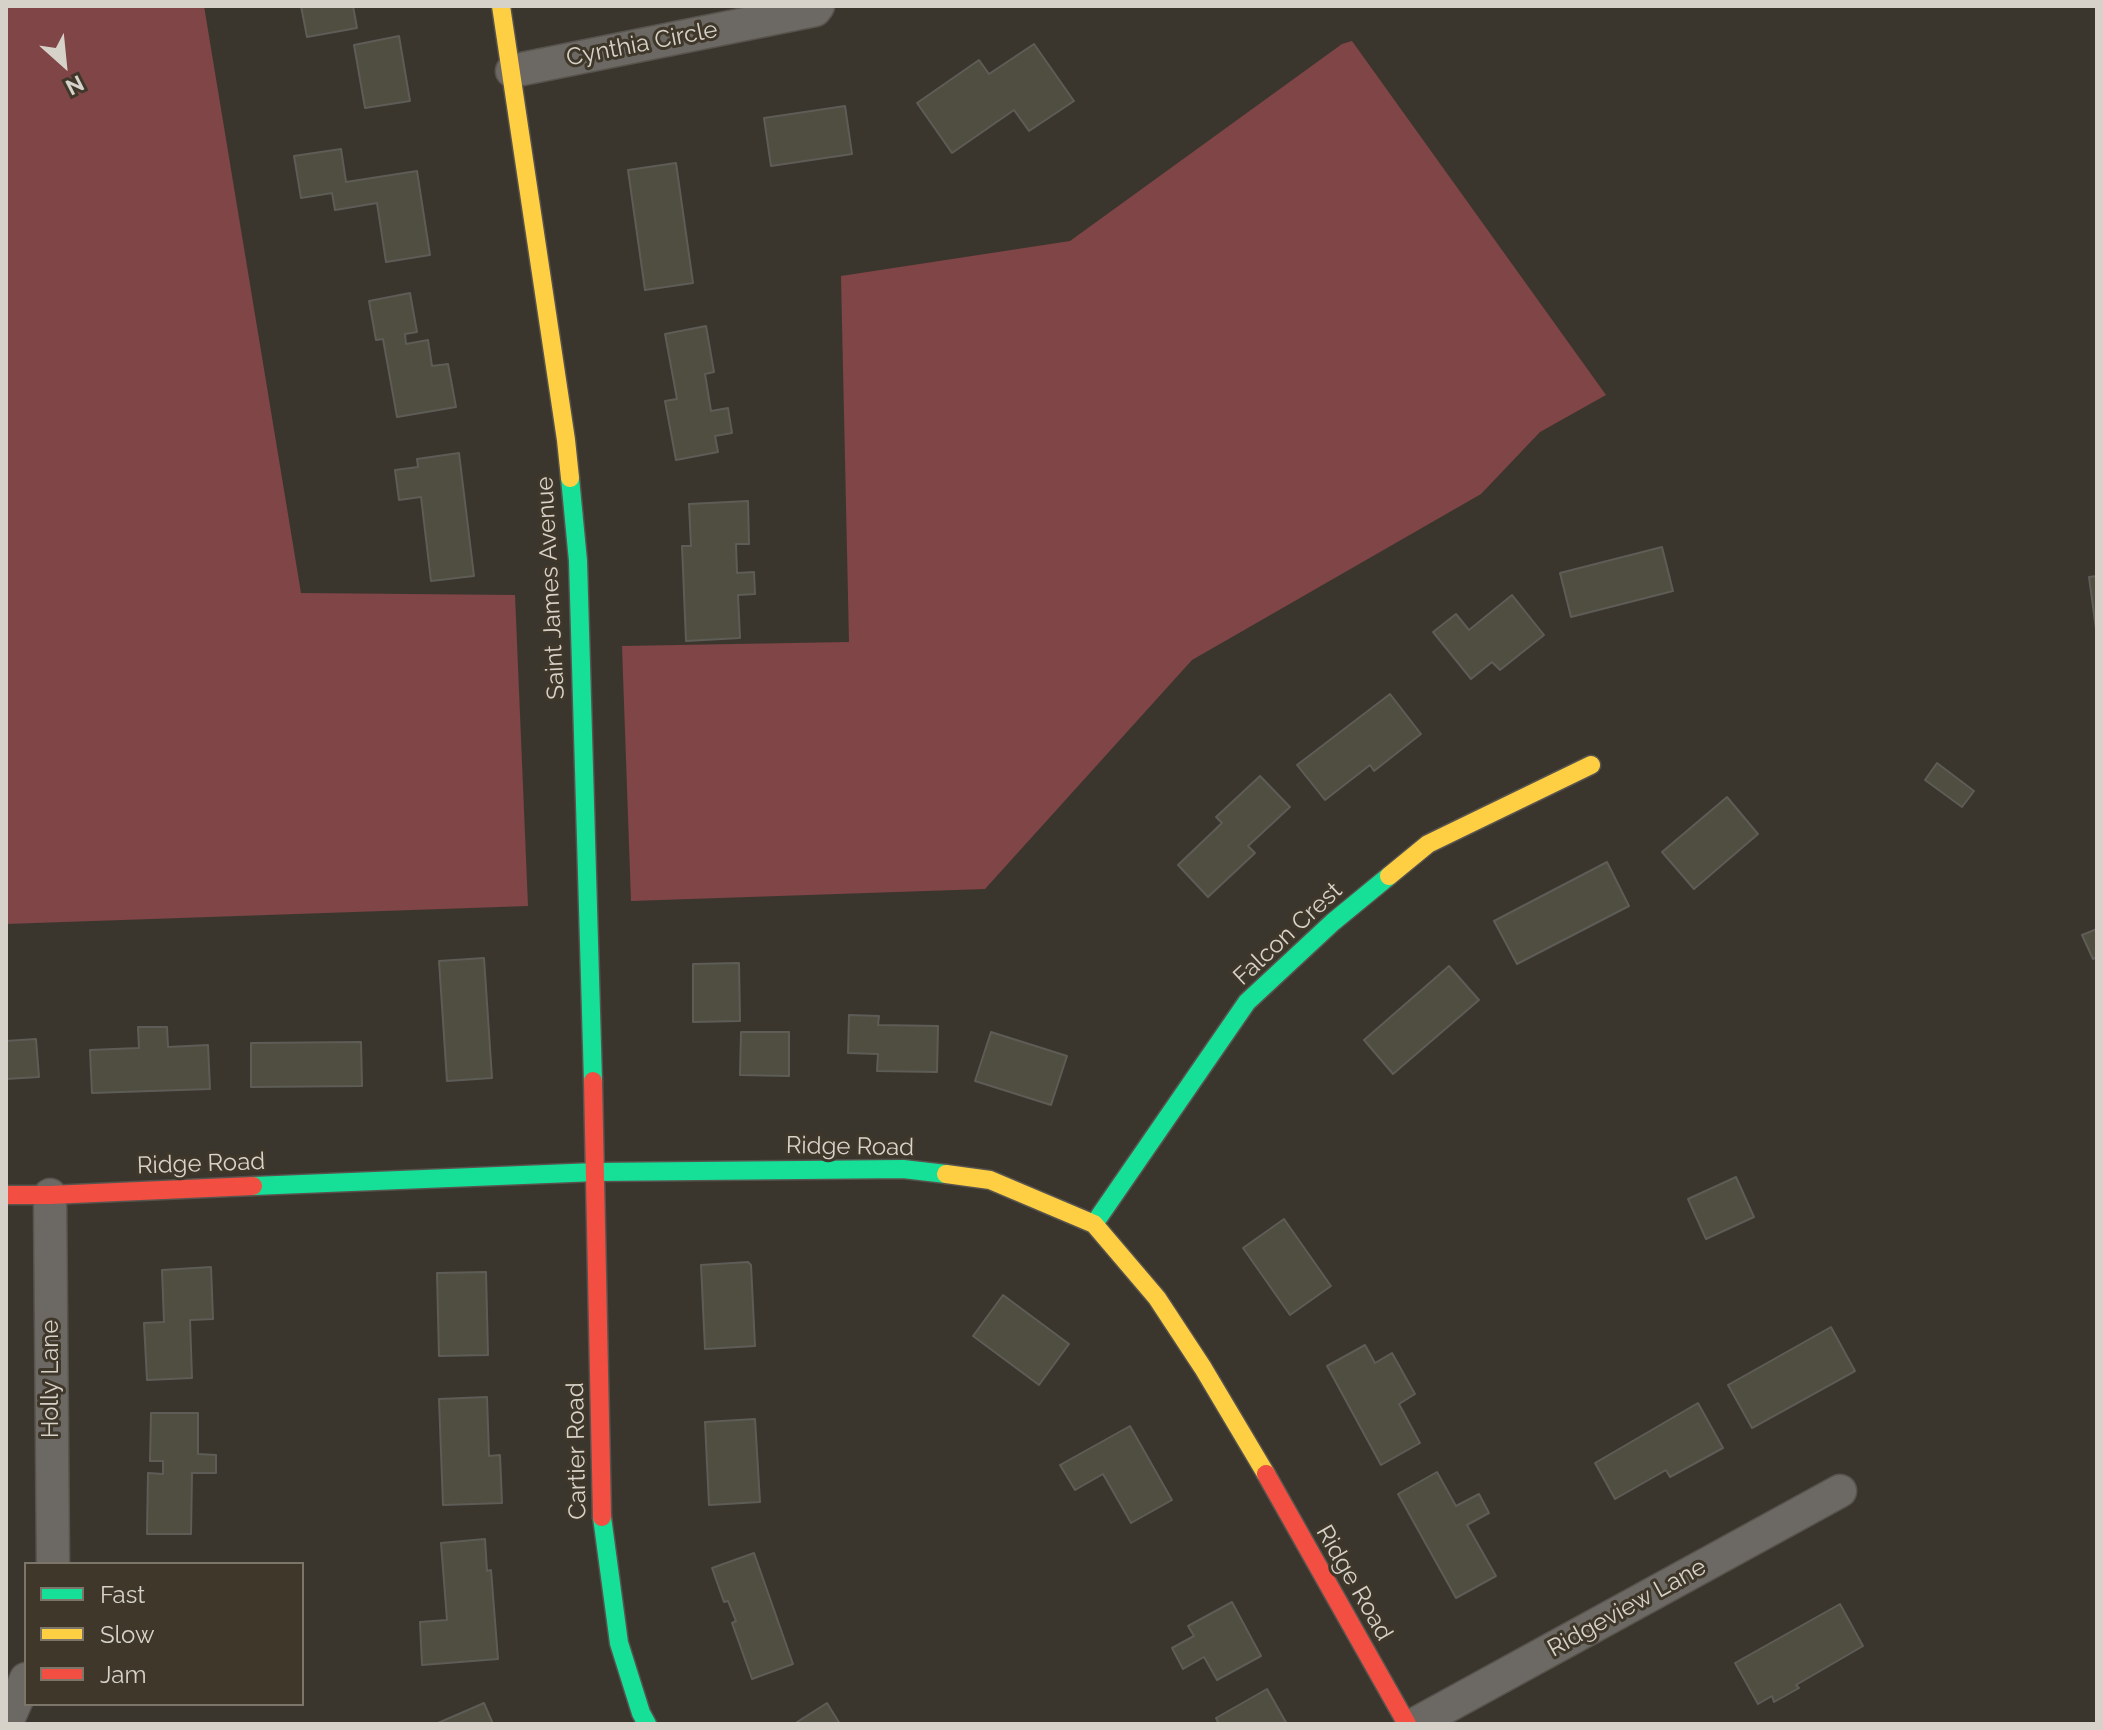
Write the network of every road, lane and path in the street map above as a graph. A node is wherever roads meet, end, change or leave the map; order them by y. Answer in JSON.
{"nodes":[{"id":1,"x":501,"y":6,"type":"edge"},
{"id":2,"x":818,"y":6,"type":"edge"},
{"id":3,"x":512,"y":71,"type":"junction"},
{"id":4,"x":1591,"y":765,"type":"dead end"},
{"id":5,"x":596,"y":1172,"type":"junction"},
{"id":6,"x":6,"y":1195,"type":"edge"},
{"id":7,"x":50,"y":1195,"type":"junction"},
{"id":8,"x":1094,"y":1224,"type":"junction"},
{"id":9,"x":1840,"y":1491,"type":"dead end"},
{"id":10,"x":53,"y":1562,"type":"edge"},
{"id":11,"x":24,"y":1684,"type":"edge"},
{"id":12,"x":6,"y":1724,"type":"edge"},
{"id":13,"x":647,"y":1724,"type":"edge"},
{"id":14,"x":1407,"y":1724,"type":"edge"},
{"id":15,"x":1415,"y":1724,"type":"edge"}],
"edges":[{"from":1,"to":3,"type":"street","name":"Saint James Avenue"},
{"from":2,"to":3,"type":"street","name":"Cynthia Circle"},
{"from":3,"to":5,"type":"street","name":"Saint James Avenue"},
{"from":4,"to":8,"type":"street","name":"Falcon Crest"},
{"from":5,"to":7,"type":"street","name":"Ridge Road"},
{"from":5,"to":8,"type":"street","name":"Ridge Road"},
{"from":5,"to":13,"type":"street","name":"Cartier Road"},
{"from":6,"to":7,"type":"street","name":"Ridge Road"},
{"from":7,"to":10,"type":"street","name":"Holly Lane"},
{"from":8,"to":14,"type":"street","name":"Ridge Road"},
{"from":9,"to":15,"type":"street","name":"Ridgeview Lane"},
{"from":11,"to":12,"type":"street"}]}
